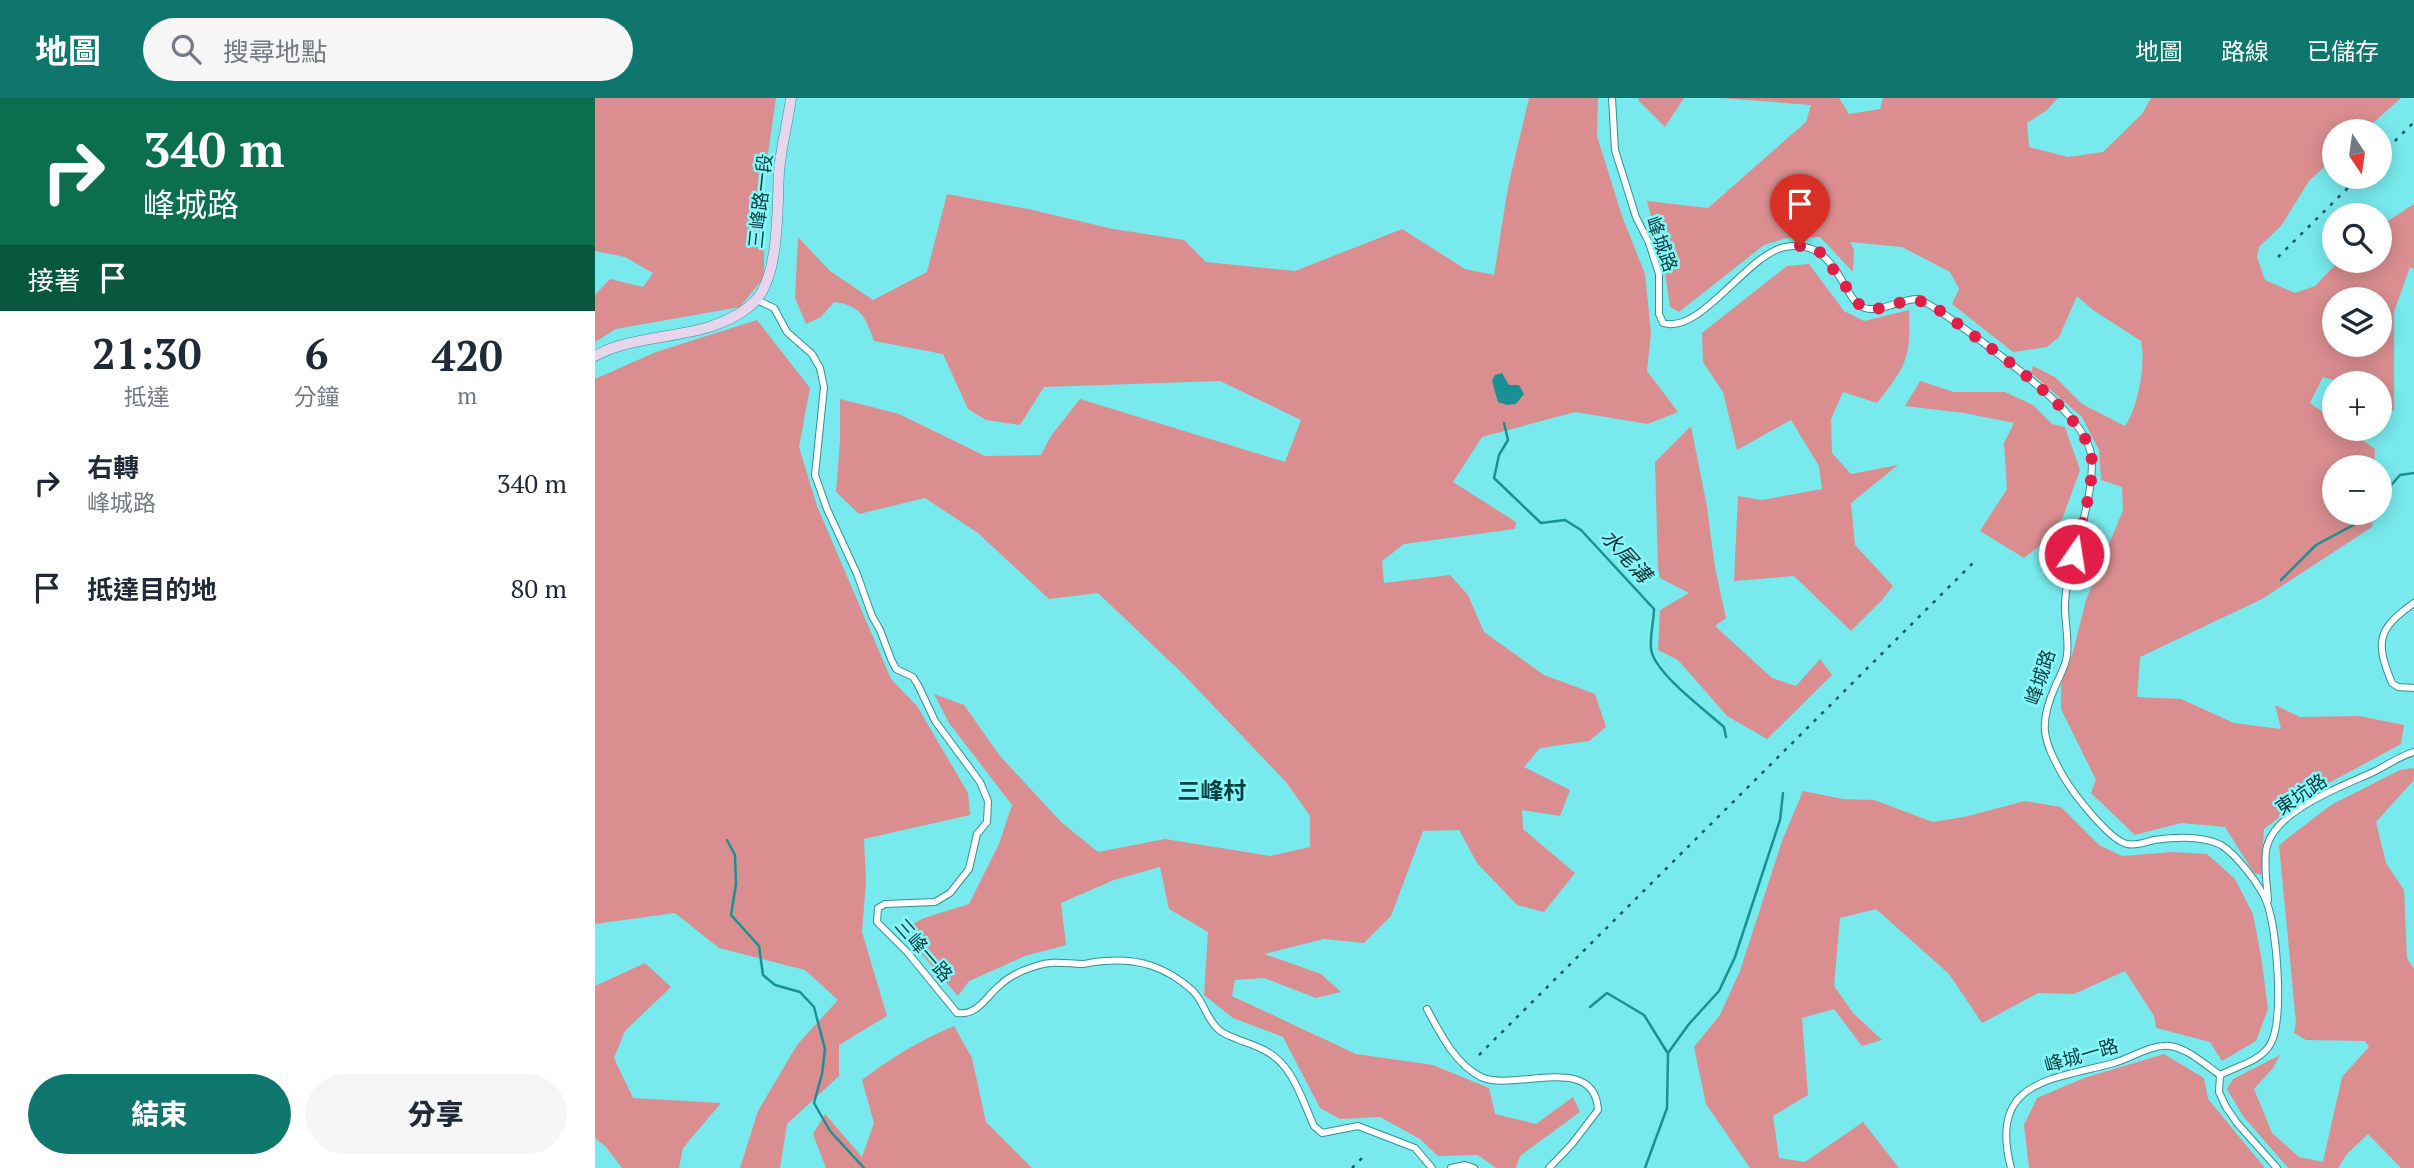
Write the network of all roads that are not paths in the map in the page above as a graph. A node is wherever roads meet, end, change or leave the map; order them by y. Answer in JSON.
{"nodes":[{"id":1,"x":791,"y":98,"type":"edge"},
{"id":2,"x":1612,"y":98,"type":"edge"},
{"id":3,"x":757,"y":300,"type":"junction"},
{"id":4,"x":595,"y":356,"type":"edge"},
{"id":5,"x":2414,"y":603,"type":"edge"},
{"id":6,"x":2414,"y":688,"type":"edge"},
{"id":7,"x":2414,"y":752,"type":"edge"},
{"id":8,"x":2268,"y":905,"type":"junction"},
{"id":9,"x":1427,"y":1009,"type":"dead end"},
{"id":10,"x":2220,"y":1075,"type":"junction"},
{"id":11,"x":1432,"y":1168,"type":"edge"},
{"id":12,"x":1451,"y":1168,"type":"edge"},
{"id":13,"x":1474,"y":1168,"type":"edge"},
{"id":14,"x":1549,"y":1168,"type":"edge"},
{"id":15,"x":2011,"y":1168,"type":"edge"},
{"id":16,"x":2277,"y":1168,"type":"edge"}],
"edges":[{"from":1,"to":3,"type":"street","name":"三峰路一段"},
{"from":2,"to":8,"type":"street","name":"峰城路"},
{"from":3,"to":4,"type":"street"},
{"from":3,"to":11,"type":"street","name":"三峰一路"},
{"from":5,"to":6,"type":"street"},
{"from":7,"to":8,"type":"street","name":"東坑路"},
{"from":8,"to":10,"type":"street","name":"峰城路"},
{"from":9,"to":14,"type":"street"},
{"from":10,"to":15,"type":"street","name":"峰城一路"},
{"from":10,"to":16,"type":"street"},
{"from":12,"to":13,"type":"street"}]}
